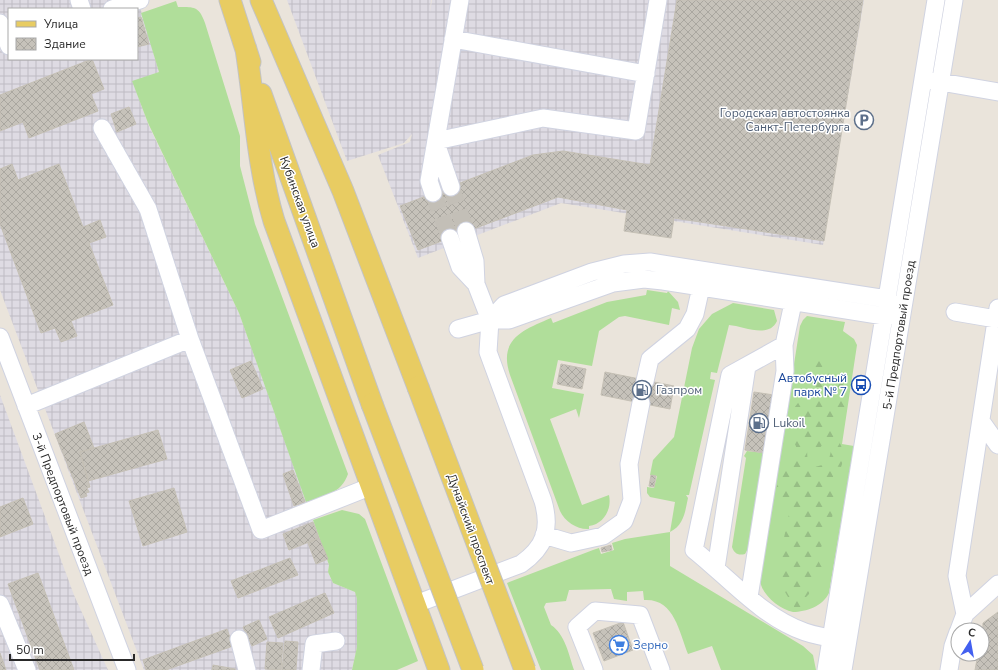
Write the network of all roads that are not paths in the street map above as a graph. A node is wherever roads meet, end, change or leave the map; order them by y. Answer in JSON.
{"nodes":[{"id":1,"x":140,"y":0,"type":"edge"},
{"id":2,"x":230,"y":0,"type":"edge"},
{"id":3,"x":261,"y":0,"type":"edge"},
{"id":4,"x":460,"y":0,"type":"edge"},
{"id":5,"x":658,"y":0,"type":"edge"},
{"id":6,"x":936,"y":0,"type":"edge"},
{"id":7,"x":954,"y":0,"type":"edge"},
{"id":8,"x":115,"y":8,"type":"edge"},
{"id":9,"x":0,"y":23,"type":"edge"},
{"id":10,"x":453,"y":39,"type":"junction"},
{"id":11,"x":8,"y":43,"type":"edge"},
{"id":12,"x":246,"y":49,"type":"junction"},
{"id":13,"x":646,"y":74,"type":"junction"},
{"id":14,"x":923,"y":79,"type":"junction"},
{"id":15,"x":940,"y":82,"type":"junction"},
{"id":16,"x":998,"y":92,"type":"edge"},
{"id":17,"x":102,"y":128,"type":"dead end"},
{"id":18,"x":436,"y":141,"type":"junction"},
{"id":19,"x":451,"y":187,"type":"tunnel mouth"},
{"id":20,"x":434,"y":193,"type":"tunnel mouth"},
{"id":21,"x":466,"y":231,"type":"tunnel mouth"},
{"id":22,"x":450,"y":238,"type":"tunnel mouth"},
{"id":23,"x":476,"y":284,"type":"junction"},
{"id":24,"x":701,"y":287,"type":"junction"},
{"id":25,"x":887,"y":299,"type":"junction"},
{"id":26,"x":793,"y":303,"type":"junction"},
{"id":27,"x":955,"y":312,"type":"dead end"},
{"id":28,"x":997,"y":314,"type":"edge"},
{"id":29,"x":884,"y":316,"type":"junction"},
{"id":30,"x":490,"y":320,"type":"junction"},
{"id":31,"x":458,"y":329,"type":"dead end"},
{"id":32,"x":0,"y":337,"type":"edge"},
{"id":33,"x":190,"y":339,"type":"junction"},
{"id":34,"x":784,"y":345,"type":"junction"},
{"id":35,"x":747,"y":366,"type":"junction"},
{"id":36,"x":645,"y":380,"type":"tunnel mouth"},
{"id":37,"x":641,"y":403,"type":"tunnel mouth"},
{"id":38,"x":26,"y":406,"type":"junction"},
{"id":39,"x":981,"y":421,"type":"junction"},
{"id":40,"x":998,"y":445,"type":"edge"},
{"id":41,"x":372,"y":486,"type":"junction"},
{"id":42,"x":544,"y":535,"type":"junction"},
{"id":43,"x":716,"y":568,"type":"junction"},
{"id":44,"x":998,"y":584,"type":"edge"},
{"id":45,"x":749,"y":597,"type":"junction"},
{"id":46,"x":0,"y":604,"type":"edge"},
{"id":47,"x":416,"y":604,"type":"junction"},
{"id":48,"x":964,"y":614,"type":"junction"},
{"id":49,"x":961,"y":622,"type":"edge"},
{"id":50,"x":831,"y":638,"type":"junction"},
{"id":51,"x":239,"y":639,"type":"dead end"},
{"id":52,"x":336,"y":641,"type":"dead end"},
{"id":53,"x":848,"y":641,"type":"junction"},
{"id":54,"x":27,"y":670,"type":"edge"},
{"id":55,"x":127,"y":670,"type":"edge"},
{"id":56,"x":247,"y":670,"type":"edge"},
{"id":57,"x":311,"y":670,"type":"edge"},
{"id":58,"x":439,"y":670,"type":"edge"},
{"id":59,"x":473,"y":670,"type":"edge"},
{"id":60,"x":524,"y":670,"type":"edge"},
{"id":61,"x":594,"y":670,"type":"edge"},
{"id":62,"x":661,"y":670,"type":"edge"},
{"id":63,"x":827,"y":670,"type":"edge"},
{"id":64,"x":843,"y":670,"type":"edge"}],
"edges":[{"from":1,"to":8,"type":"street"},
{"from":2,"to":12,"type":"main road","name":"Кубинская улица"},
{"from":3,"to":60,"type":"main road","name":"Дунайский проспект","bridge":true},
{"from":4,"to":10,"type":"street"},
{"from":5,"to":13,"type":"street"},
{"from":6,"to":14,"type":"street","name":"5-й Предпортовый проезд"},
{"from":7,"to":15,"type":"street","name":"5-й Предпортовый проезд"},
{"from":9,"to":11,"type":"street"},
{"from":10,"to":13,"type":"street"},
{"from":10,"to":18,"type":"street"},
{"from":12,"to":41,"type":"main road"},
{"from":12,"to":59,"type":"main road","name":"Кубинская улица","bridge":true},
{"from":13,"to":18,"type":"street"},
{"from":14,"to":15,"type":"street"},
{"from":14,"to":25,"type":"street","name":"5-й Предпортовый проезд"},
{"from":15,"to":16,"type":"street"},
{"from":15,"to":53,"type":"street","name":"5-й Предпортовый проезд"},
{"from":17,"to":33,"type":"street"},
{"from":18,"to":19,"type":"street"},
{"from":18,"to":20,"type":"street"},
{"from":21,"to":23,"type":"street"},
{"from":22,"to":23,"type":"street"},
{"from":23,"to":30,"type":"street"},
{"from":24,"to":26,"type":"street"},
{"from":24,"to":30,"type":"street"},
{"from":24,"to":36,"type":"street"},
{"from":25,"to":29,"type":"street"},
{"from":25,"to":30,"type":"street"},
{"from":26,"to":29,"type":"street"},
{"from":26,"to":34,"type":"street"},
{"from":27,"to":28,"type":"street"},
{"from":28,"to":39,"type":"street"},
{"from":29,"to":50,"type":"street","name":"5-й Предпортовый проезд"},
{"from":30,"to":31,"type":"street"},
{"from":30,"to":42,"type":"street"},
{"from":32,"to":38,"type":"street","name":"3-й Предпортовый проезд"},
{"from":33,"to":38,"type":"street"},
{"from":33,"to":41,"type":"street"},
{"from":34,"to":35,"type":"street"},
{"from":34,"to":45,"type":"street"},
{"from":35,"to":43,"type":"street"},
{"from":35,"to":43,"type":"street"},
{"from":37,"to":42,"type":"street"},
{"from":38,"to":55,"type":"street","name":"3-й Предпортовый проезд"},
{"from":39,"to":40,"type":"street"},
{"from":39,"to":48,"type":"street"},
{"from":41,"to":47,"type":"main road"},
{"from":42,"to":47,"type":"street"},
{"from":43,"to":45,"type":"street"},
{"from":44,"to":48,"type":"street"},
{"from":45,"to":50,"type":"street"},
{"from":46,"to":54,"type":"street"},
{"from":47,"to":58,"type":"main road"},
{"from":48,"to":49,"type":"street"},
{"from":50,"to":53,"type":"street"},
{"from":50,"to":63,"type":"street","name":"5-й Предпортовый проезд"},
{"from":51,"to":56,"type":"street"},
{"from":52,"to":57,"type":"street"},
{"from":53,"to":64,"type":"street","name":"5-й Предпортовый проезд"},
{"from":61,"to":62,"type":"street"}]}
